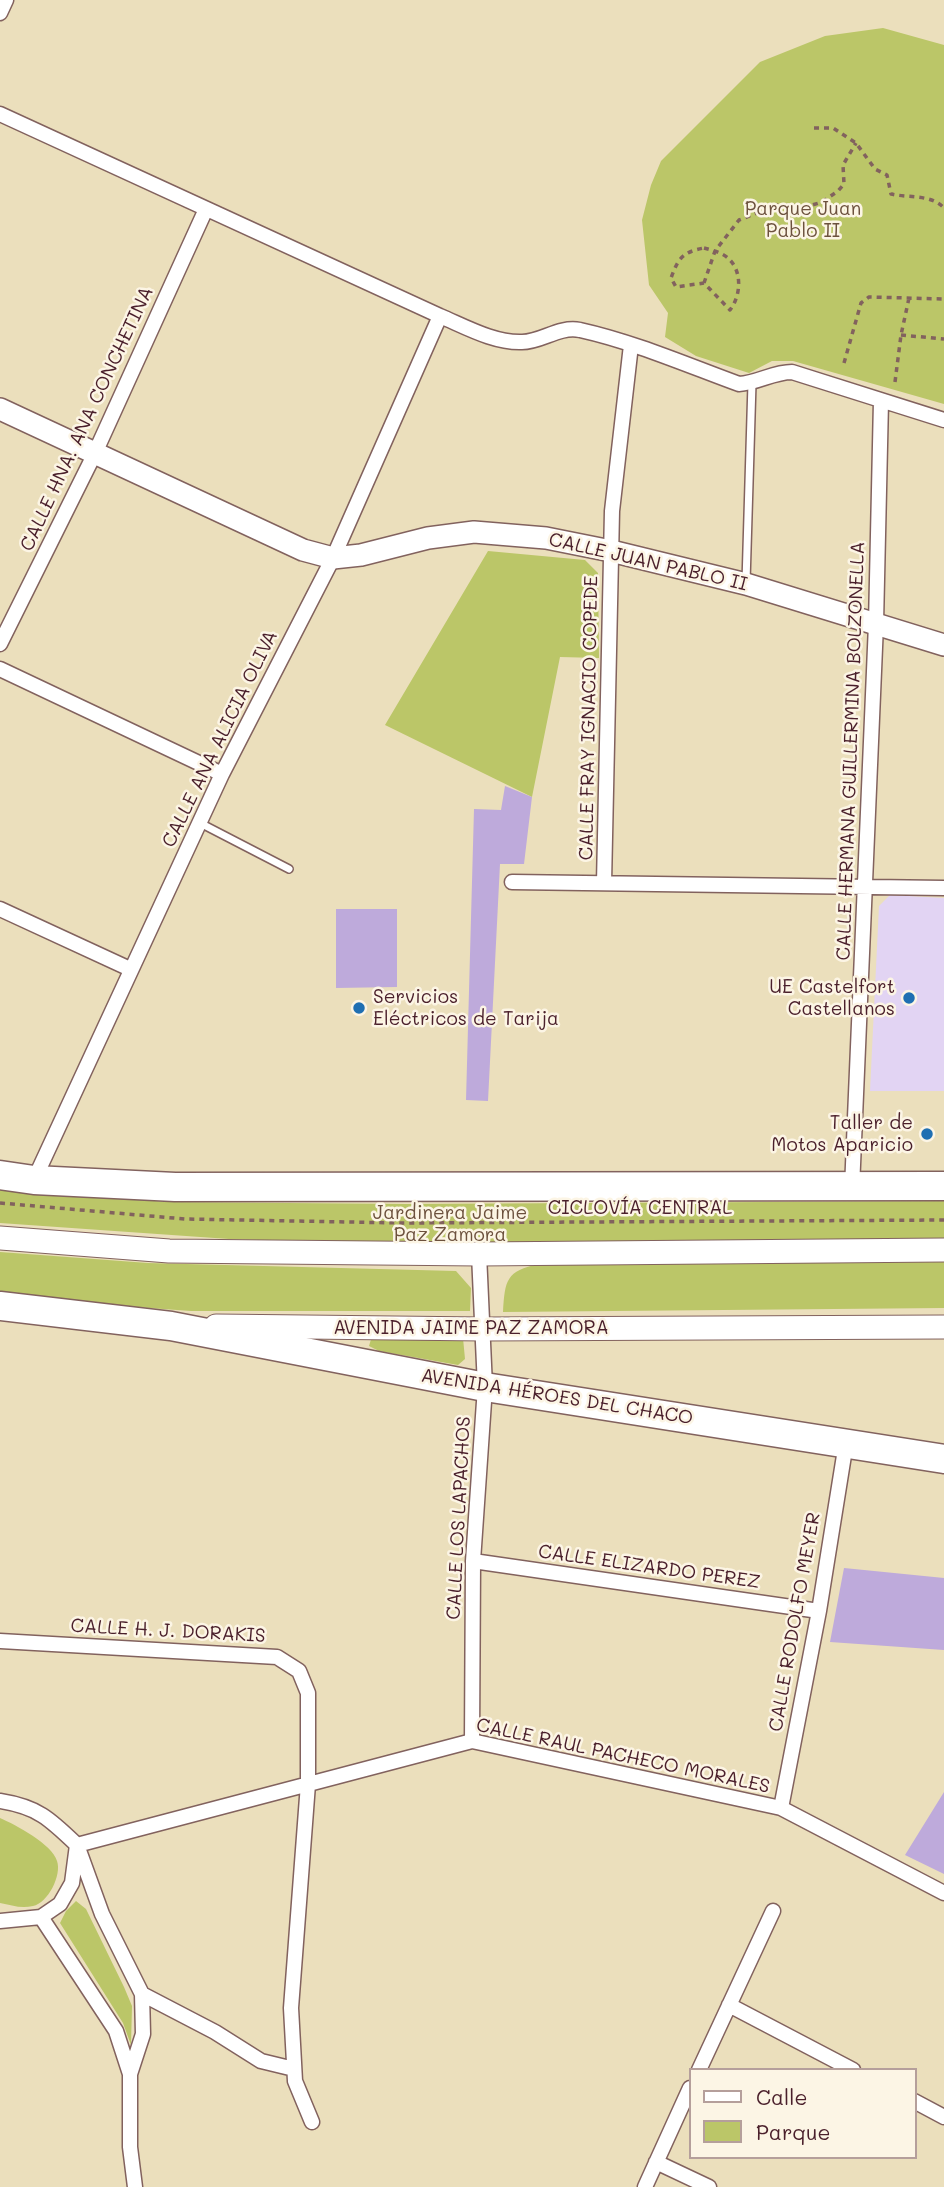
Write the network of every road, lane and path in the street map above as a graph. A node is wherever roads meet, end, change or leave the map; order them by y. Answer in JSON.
{"nodes":[{"id":1,"x":6,"y":0,"type":"edge"},
{"id":2,"x":0,"y":13,"type":"edge"},
{"id":3,"x":0,"y":114,"type":"edge"},
{"id":4,"x":814,"y":128,"type":"dead end"},
{"id":5,"x":856,"y":143,"type":"junction"},
{"id":6,"x":944,"y":208,"type":"edge"},
{"id":7,"x":206,"y":209,"type":"junction"},
{"id":8,"x":715,"y":251,"type":"junction"},
{"id":9,"x":704,"y":283,"type":"junction"},
{"id":10,"x":909,"y":298,"type":"junction"},
{"id":11,"x":944,"y":299,"type":"edge"},
{"id":12,"x":440,"y":316,"type":"junction"},
{"id":13,"x":901,"y":335,"type":"junction"},
{"id":14,"x":944,"y":339,"type":"edge"},
{"id":15,"x":631,"y":345,"type":"junction"},
{"id":16,"x":844,"y":363,"type":"dead end"},
{"id":17,"x":895,"y":382,"type":"dead end"},
{"id":18,"x":752,"y":383,"type":"junction"},
{"id":19,"x":881,"y":401,"type":"junction"},
{"id":20,"x":0,"y":409,"type":"edge"},
{"id":21,"x":944,"y":420,"type":"edge"},
{"id":22,"x":95,"y":453,"type":"junction"},
{"id":23,"x":611,"y":551,"type":"junction"},
{"id":24,"x":333,"y":558,"type":"junction"},
{"id":25,"x":746,"y":584,"type":"junction"},
{"id":26,"x":877,"y":624,"type":"junction"},
{"id":27,"x":0,"y":644,"type":"edge"},
{"id":28,"x":944,"y":645,"type":"edge"},
{"id":29,"x":0,"y":668,"type":"edge"},
{"id":30,"x":222,"y":774,"type":"junction"},
{"id":31,"x":199,"y":822,"type":"junction"},
{"id":32,"x":289,"y":869,"type":"dead end"},
{"id":33,"x":512,"y":882,"type":"dead end"},
{"id":34,"x":604,"y":883,"type":"junction"},
{"id":35,"x":866,"y":887,"type":"junction"},
{"id":36,"x":944,"y":888,"type":"edge"},
{"id":37,"x":0,"y":909,"type":"edge"},
{"id":38,"x":130,"y":969,"type":"junction"},
{"id":39,"x":0,"y":1175,"type":"edge"},
{"id":40,"x":34,"y":1180,"type":"junction"},
{"id":41,"x":944,"y":1186,"type":"edge"},
{"id":42,"x":852,"y":1188,"type":"junction"},
{"id":43,"x":0,"y":1203,"type":"edge"},
{"id":44,"x":944,"y":1220,"type":"edge"},
{"id":45,"x":0,"y":1238,"type":"edge"},
{"id":46,"x":944,"y":1251,"type":"edge"},
{"id":47,"x":479,"y":1254,"type":"junction"},
{"id":48,"x":0,"y":1306,"type":"edge"},
{"id":49,"x":171,"y":1326,"type":"junction"},
{"id":50,"x":944,"y":1327,"type":"edge"},
{"id":51,"x":482,"y":1329,"type":"junction"},
{"id":52,"x":485,"y":1387,"type":"junction"},
{"id":53,"x":846,"y":1443,"type":"junction"},
{"id":54,"x":944,"y":1459,"type":"edge"},
{"id":55,"x":473,"y":1561,"type":"junction"},
{"id":56,"x":819,"y":1611,"type":"junction"},
{"id":57,"x":0,"y":1641,"type":"edge"},
{"id":58,"x":472,"y":1741,"type":"junction"},
{"id":59,"x":308,"y":1784,"type":"junction"},
{"id":60,"x":0,"y":1801,"type":"edge"},
{"id":61,"x":781,"y":1808,"type":"junction"},
{"id":62,"x":76,"y":1845,"type":"junction"},
{"id":63,"x":944,"y":1893,"type":"edge"},
{"id":64,"x":773,"y":1911,"type":"dead end"},
{"id":65,"x":41,"y":1917,"type":"junction"},
{"id":66,"x":0,"y":1921,"type":"edge"},
{"id":67,"x":142,"y":1994,"type":"junction"},
{"id":68,"x":729,"y":2005,"type":"junction"},
{"id":69,"x":700,"y":2068,"type":"edge"},
{"id":70,"x":849,"y":2068,"type":"edge"},
{"id":71,"x":294,"y":2069,"type":"junction"},
{"id":72,"x":130,"y":2074,"type":"junction"},
{"id":73,"x":688,"y":2092,"type":"edge"},
{"id":74,"x":916,"y":2102,"type":"edge"},
{"id":75,"x":944,"y":2117,"type":"edge"},
{"id":76,"x":312,"y":2122,"type":"dead end"},
{"id":77,"x":656,"y":2162,"type":"junction"},
{"id":78,"x":135,"y":2187,"type":"edge"},
{"id":79,"x":645,"y":2187,"type":"edge"},
{"id":80,"x":709,"y":2187,"type":"edge"}],
"edges":[{"from":1,"to":2,"type":"street"},
{"from":3,"to":7,"type":"street"},
{"from":4,"to":5,"type":"path"},
{"from":5,"to":6,"type":"path"},
{"from":5,"to":8,"type":"path"},
{"from":7,"to":12,"type":"street"},
{"from":7,"to":22,"type":"street","name":"CALLE HNA. ANA CONCHETINA"},
{"from":8,"to":9,"type":"path"},
{"from":8,"to":9,"type":"path"},
{"from":8,"to":9,"type":"path"},
{"from":10,"to":11,"type":"path"},
{"from":10,"to":13,"type":"path"},
{"from":10,"to":16,"type":"path"},
{"from":12,"to":15,"type":"street"},
{"from":12,"to":24,"type":"street","name":"CALLE ANA ALICIA OLIVA"},
{"from":13,"to":14,"type":"path"},
{"from":13,"to":17,"type":"path"},
{"from":15,"to":18,"type":"street"},
{"from":15,"to":23,"type":"street","name":"CALLE FRAY IGNACIO COPEDE"},
{"from":18,"to":19,"type":"street"},
{"from":18,"to":25,"type":"lane"},
{"from":19,"to":21,"type":"street"},
{"from":19,"to":26,"type":"street","name":"CALLE HERMANA GUILLERMINA BOLZONELLA"},
{"from":20,"to":22,"type":"street","name":"CALLE JUAN PABLO II"},
{"from":22,"to":24,"type":"street","name":"CALLE JUAN PABLO II"},
{"from":22,"to":27,"type":"street","name":"CALLE HNA. ANA CONCHETINA"},
{"from":23,"to":24,"type":"street","name":"CALLE JUAN PABLO II"},
{"from":23,"to":25,"type":"street","name":"CALLE JUAN PABLO II"},
{"from":23,"to":34,"type":"street","name":"CALLE FRAY IGNACIO COPEDE"},
{"from":24,"to":30,"type":"street","name":"CALLE ANA ALICIA OLIVA"},
{"from":25,"to":26,"type":"street","name":"CALLE JUAN PABLO II"},
{"from":26,"to":28,"type":"street","name":"CALLE JUAN PABLO II"},
{"from":26,"to":35,"type":"street","name":"CALLE HERMANA GUILLERMINA BOLZONELLA"},
{"from":29,"to":30,"type":"street"},
{"from":30,"to":31,"type":"street","name":"CALLE ANA ALICIA OLIVA"},
{"from":31,"to":32,"type":"lane"},
{"from":31,"to":38,"type":"street","name":"CALLE ANA ALICIA OLIVA"},
{"from":33,"to":34,"type":"street"},
{"from":34,"to":35,"type":"street"},
{"from":35,"to":36,"type":"street"},
{"from":35,"to":42,"type":"street","name":"CALLE HERMANA GUILLERMINA BOLZONELLA"},
{"from":37,"to":38,"type":"street"},
{"from":38,"to":40,"type":"street","name":"CALLE ANA ALICIA OLIVA"},
{"from":39,"to":40,"type":"highway"},
{"from":40,"to":42,"type":"highway"},
{"from":41,"to":42,"type":"highway"},
{"from":43,"to":44,"type":"path","name":"CICLOVÍA CENTRAL"},
{"from":45,"to":47,"type":"main road"},
{"from":46,"to":47,"type":"main road"},
{"from":47,"to":51,"type":"street","name":"CALLE LOS LAPACHOS"},
{"from":48,"to":49,"type":"highway","name":"AVENIDA JAIME PAZ ZAMORA"},
{"from":49,"to":51,"type":"main road","name":"AVENIDA JAIME PAZ ZAMORA"},
{"from":49,"to":52,"type":"highway","name":"AVENIDA HÉROES DEL CHACO"},
{"from":50,"to":51,"type":"main road","name":"AVENIDA JAIME PAZ ZAMORA"},
{"from":51,"to":52,"type":"street","name":"CALLE LOS LAPACHOS"},
{"from":52,"to":53,"type":"highway","name":"AVENIDA HÉROES DEL CHACO"},
{"from":52,"to":55,"type":"street","name":"CALLE LOS LAPACHOS"},
{"from":53,"to":54,"type":"highway","name":"AVENIDA HÉROES DEL CHACO"},
{"from":53,"to":56,"type":"street","name":"CALLE RODOLFO MEYER"},
{"from":55,"to":56,"type":"street","name":"CALLE ELIZARDO PEREZ"},
{"from":55,"to":58,"type":"street","name":"CALLE LOS LAPACHOS"},
{"from":56,"to":61,"type":"street","name":"CALLE RODOLFO MEYER"},
{"from":57,"to":59,"type":"street","name":"CALLE H. J. DORAKIS"},
{"from":58,"to":59,"type":"street","name":"CALLE RAUL PACHECO MORALES"},
{"from":58,"to":61,"type":"street","name":"CALLE RAUL PACHECO MORALES"},
{"from":59,"to":62,"type":"street","name":"CALLE RAUL PACHECO MORALES"},
{"from":59,"to":71,"type":"street","name":"CALLE H. J. DORAKIS"},
{"from":60,"to":62,"type":"street"},
{"from":61,"to":63,"type":"street","name":"CALLE RAUL PACHECO MORALES"},
{"from":62,"to":65,"type":"street"},
{"from":62,"to":67,"type":"street"},
{"from":64,"to":68,"type":"street"},
{"from":65,"to":66,"type":"street"},
{"from":65,"to":72,"type":"street"},
{"from":67,"to":71,"type":"street"},
{"from":67,"to":72,"type":"street"},
{"from":68,"to":69,"type":"street"},
{"from":68,"to":70,"type":"street"},
{"from":71,"to":76,"type":"street","name":"CALLE H. J. DORAKIS"},
{"from":72,"to":78,"type":"street"},
{"from":73,"to":77,"type":"street"},
{"from":74,"to":75,"type":"street"},
{"from":77,"to":79,"type":"street"},
{"from":77,"to":80,"type":"street"}]}
